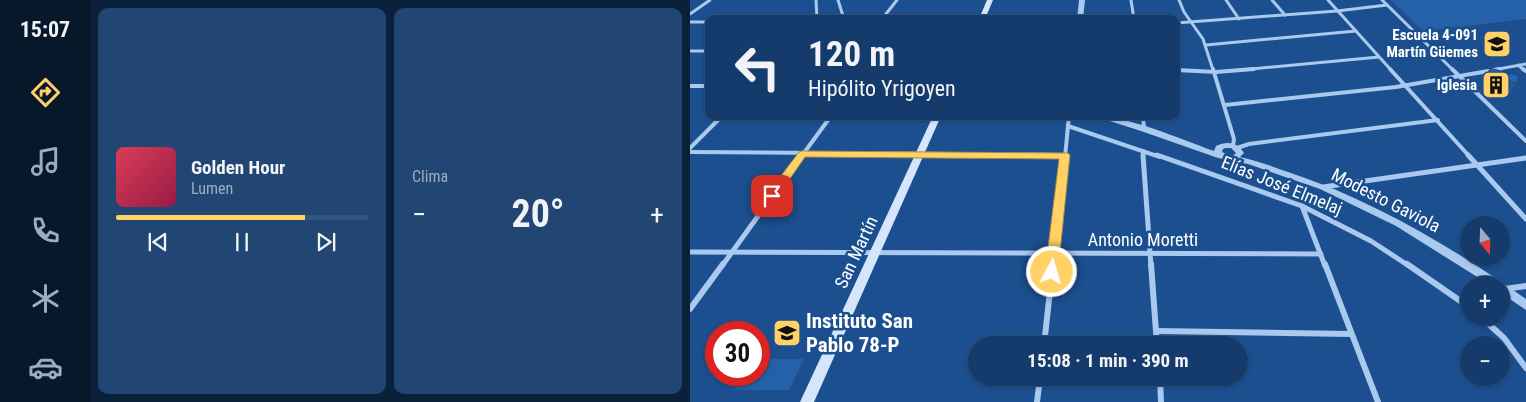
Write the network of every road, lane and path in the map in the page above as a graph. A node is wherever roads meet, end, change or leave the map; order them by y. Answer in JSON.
{"nodes":[{"id":1,"x":710,"y":0,"type":"edge"},
{"id":2,"x":816,"y":0,"type":"edge"},
{"id":3,"x":838,"y":0,"type":"edge"},
{"id":4,"x":897,"y":0,"type":"edge"},
{"id":5,"x":990,"y":0,"type":"edge"},
{"id":6,"x":1082,"y":0,"type":"edge"},
{"id":7,"x":1131,"y":0,"type":"edge"},
{"id":8,"x":1180,"y":0,"type":"edge"},
{"id":9,"x":1226,"y":0,"type":"edge"},
{"id":10,"x":1272,"y":0,"type":"edge"},
{"id":11,"x":1328,"y":0,"type":"edge"},
{"id":12,"x":1382,"y":0,"type":"edge"},
{"id":13,"x":1387,"y":5,"type":"junction"},
{"id":14,"x":1337,"y":11,"type":"junction"},
{"id":15,"x":690,"y":14,"type":"edge"},
{"id":16,"x":817,"y":15,"type":"edge"},
{"id":17,"x":842,"y":15,"type":"edge"},
{"id":18,"x":885,"y":15,"type":"edge"},
{"id":19,"x":984,"y":15,"type":"edge"},
{"id":20,"x":1080,"y":15,"type":"edge"},
{"id":21,"x":1133,"y":15,"type":"edge"},
{"id":22,"x":1285,"y":15,"type":"junction"},
{"id":23,"x":1239,"y":19,"type":"junction"},
{"id":24,"x":690,"y":22,"type":"edge"},
{"id":25,"x":705,"y":22,"type":"edge"},
{"id":26,"x":1192,"y":22,"type":"junction"},
{"id":27,"x":1180,"y":23,"type":"edge"},
{"id":28,"x":1356,"y":31,"type":"junction"},
{"id":29,"x":1206,"y":45,"type":"junction"},
{"id":30,"x":690,"y":51,"type":"edge"},
{"id":31,"x":705,"y":51,"type":"edge"},
{"id":32,"x":1379,"y":57,"type":"junction"},
{"id":33,"x":1526,"y":64,"type":"edge"},
{"id":34,"x":1518,"y":65,"type":"junction"},
{"id":35,"x":1180,"y":70,"type":"edge"},
{"id":36,"x":1526,"y":71,"type":"edge"},
{"id":37,"x":1216,"y":72,"type":"junction"},
{"id":38,"x":1458,"y":75,"type":"junction"},
{"id":39,"x":690,"y":86,"type":"edge"},
{"id":40,"x":705,"y":86,"type":"edge"},
{"id":41,"x":1405,"y":86,"type":"junction"},
{"id":42,"x":1225,"y":105,"type":"junction"},
{"id":43,"x":718,"y":120,"type":"edge"},
{"id":44,"x":828,"y":120,"type":"edge"},
{"id":45,"x":936,"y":120,"type":"edge"},
{"id":46,"x":1069,"y":120,"type":"edge"},
{"id":47,"x":1111,"y":120,"type":"edge"},
{"id":48,"x":1143,"y":120,"type":"edge"},
{"id":49,"x":1438,"y":120,"type":"junction"},
{"id":50,"x":1068,"y":126,"type":"junction"},
{"id":51,"x":1144,"y":129,"type":"junction"},
{"id":52,"x":1526,"y":141,"type":"edge"},
{"id":53,"x":1186,"y":142,"type":"junction"},
{"id":54,"x":1221,"y":146,"type":"junction"},
{"id":55,"x":690,"y":148,"type":"edge"},
{"id":56,"x":1144,"y":151,"type":"junction"},
{"id":57,"x":690,"y":152,"type":"edge"},
{"id":58,"x":1236,"y":152,"type":"junction"},
{"id":59,"x":802,"y":154,"type":"junction"},
{"id":60,"x":919,"y":155,"type":"junction"},
{"id":61,"x":1065,"y":155,"type":"junction"},
{"id":62,"x":1221,"y":156,"type":"junction"},
{"id":63,"x":1526,"y":158,"type":"edge"},
{"id":64,"x":1478,"y":164,"type":"junction"},
{"id":65,"x":1323,"y":187,"type":"junction"},
{"id":66,"x":1302,"y":206,"type":"junction"},
{"id":67,"x":1526,"y":219,"type":"edge"},
{"id":68,"x":690,"y":252,"type":"edge"},
{"id":69,"x":731,"y":252,"type":"junction"},
{"id":70,"x":875,"y":253,"type":"junction"},
{"id":71,"x":1054,"y":253,"type":"junction"},
{"id":72,"x":1149,"y":253,"type":"junction"},
{"id":73,"x":1320,"y":254,"type":"junction"},
{"id":74,"x":1484,"y":276,"type":"edge"},
{"id":75,"x":1526,"y":286,"type":"edge"},
{"id":76,"x":1510,"y":287,"type":"edge"},
{"id":77,"x":1510,"y":293,"type":"edge"},
{"id":78,"x":1460,"y":300,"type":"edge"},
{"id":79,"x":1526,"y":304,"type":"edge"},
{"id":80,"x":690,"y":309,"type":"edge"},
{"id":81,"x":1492,"y":326,"type":"edge"},
{"id":82,"x":1156,"y":331,"type":"junction"},
{"id":83,"x":1351,"y":334,"type":"junction"},
{"id":84,"x":1045,"y":336,"type":"edge"},
{"id":85,"x":1156,"y":336,"type":"edge"},
{"id":86,"x":1526,"y":368,"type":"edge"},
{"id":87,"x":1039,"y":386,"type":"edge"},
{"id":88,"x":1161,"y":386,"type":"edge"},
{"id":89,"x":807,"y":402,"type":"edge"},
{"id":90,"x":1037,"y":402,"type":"edge"},
{"id":91,"x":1162,"y":402,"type":"edge"},
{"id":92,"x":1378,"y":402,"type":"edge"}],
"edges":[{"from":1,"to":15,"type":"street"},
{"from":2,"to":16,"type":"street"},
{"from":3,"to":17,"type":"street"},
{"from":4,"to":18,"type":"street"},
{"from":5,"to":19,"type":"main road"},
{"from":6,"to":20,"type":"street"},
{"from":7,"to":21,"type":"street"},
{"from":8,"to":26,"type":"street"},
{"from":9,"to":23,"type":"street"},
{"from":10,"to":22,"type":"street"},
{"from":11,"to":14,"type":"street"},
{"from":12,"to":13,"type":"street"},
{"from":13,"to":14,"type":"street"},
{"from":13,"to":38,"type":"street"},
{"from":14,"to":22,"type":"street"},
{"from":14,"to":28,"type":"street"},
{"from":22,"to":23,"type":"street"},
{"from":23,"to":26,"type":"street"},
{"from":24,"to":25,"type":"street"},
{"from":26,"to":27,"type":"street"},
{"from":26,"to":29,"type":"street"},
{"from":28,"to":29,"type":"street"},
{"from":28,"to":32,"type":"street"},
{"from":29,"to":37,"type":"street"},
{"from":30,"to":31,"type":"street"},
{"from":32,"to":37,"type":"street"},
{"from":32,"to":41,"type":"street"},
{"from":33,"to":34,"type":"street"},
{"from":34,"to":36,"type":"street"},
{"from":34,"to":38,"type":"street"},
{"from":35,"to":37,"type":"street"},
{"from":37,"to":42,"type":"street"},
{"from":38,"to":41,"type":"street"},
{"from":38,"to":52,"type":"street"},
{"from":39,"to":40,"type":"street"},
{"from":41,"to":42,"type":"street"},
{"from":41,"to":49,"type":"street"},
{"from":42,"to":58,"type":"street"},
{"from":43,"to":55,"type":"street"},
{"from":44,"to":59,"type":"street"},
{"from":45,"to":60,"type":"main road","name":"San Martín"},
{"from":46,"to":50,"type":"street"},
{"from":47,"to":51,"type":"street","name":"Modesto Gaviola"},
{"from":48,"to":51,"type":"street"},
{"from":49,"to":58,"type":"street"},
{"from":49,"to":64,"type":"street"},
{"from":50,"to":56,"type":"street","name":"Elías José Elmelaj"},
{"from":50,"to":61,"type":"street"},
{"from":51,"to":53,"type":"street","name":"Modesto Gaviola"},
{"from":53,"to":54,"type":"street","name":"Modesto Gaviola"},
{"from":53,"to":62,"type":"street","name":"Modesto Gaviola"},
{"from":54,"to":58,"type":"street","name":"Modesto Gaviola"},
{"from":54,"to":62,"type":"street"},
{"from":56,"to":66,"type":"street","name":"Elías José Elmelaj"},
{"from":56,"to":72,"type":"street"},
{"from":57,"to":59,"type":"street"},
{"from":58,"to":62,"type":"street","name":"Modesto Gaviola"},
{"from":58,"to":65,"type":"street","name":"Modesto Gaviola"},
{"from":59,"to":60,"type":"street"},
{"from":59,"to":69,"type":"street"},
{"from":60,"to":61,"type":"street"},
{"from":60,"to":70,"type":"main road","name":"San Martín"},
{"from":61,"to":71,"type":"street"},
{"from":63,"to":64,"type":"street"},
{"from":64,"to":65,"type":"street"},
{"from":64,"to":67,"type":"street"},
{"from":65,"to":74,"type":"street","name":"Modesto Gaviola"},
{"from":66,"to":73,"type":"street"},
{"from":66,"to":78,"type":"street","name":"Elías José Elmelaj"},
{"from":68,"to":69,"type":"street","name":"Antonio Moretti"},
{"from":69,"to":70,"type":"street","name":"Antonio Moretti"},
{"from":69,"to":80,"type":"street"},
{"from":70,"to":71,"type":"street","name":"Antonio Moretti"},
{"from":70,"to":89,"type":"main road","name":"San Martín"},
{"from":71,"to":72,"type":"street","name":"Antonio Moretti"},
{"from":71,"to":84,"type":"street"},
{"from":72,"to":73,"type":"street","name":"Antonio Moretti"},
{"from":72,"to":82,"type":"street"},
{"from":73,"to":83,"type":"street"},
{"from":75,"to":76,"type":"street"},
{"from":77,"to":79,"type":"street","name":"Modesto Gaviola"},
{"from":81,"to":86,"type":"street"},
{"from":82,"to":83,"type":"street"},
{"from":82,"to":85,"type":"street"},
{"from":83,"to":92,"type":"street"},
{"from":87,"to":90,"type":"street"},
{"from":88,"to":91,"type":"street"}]}
